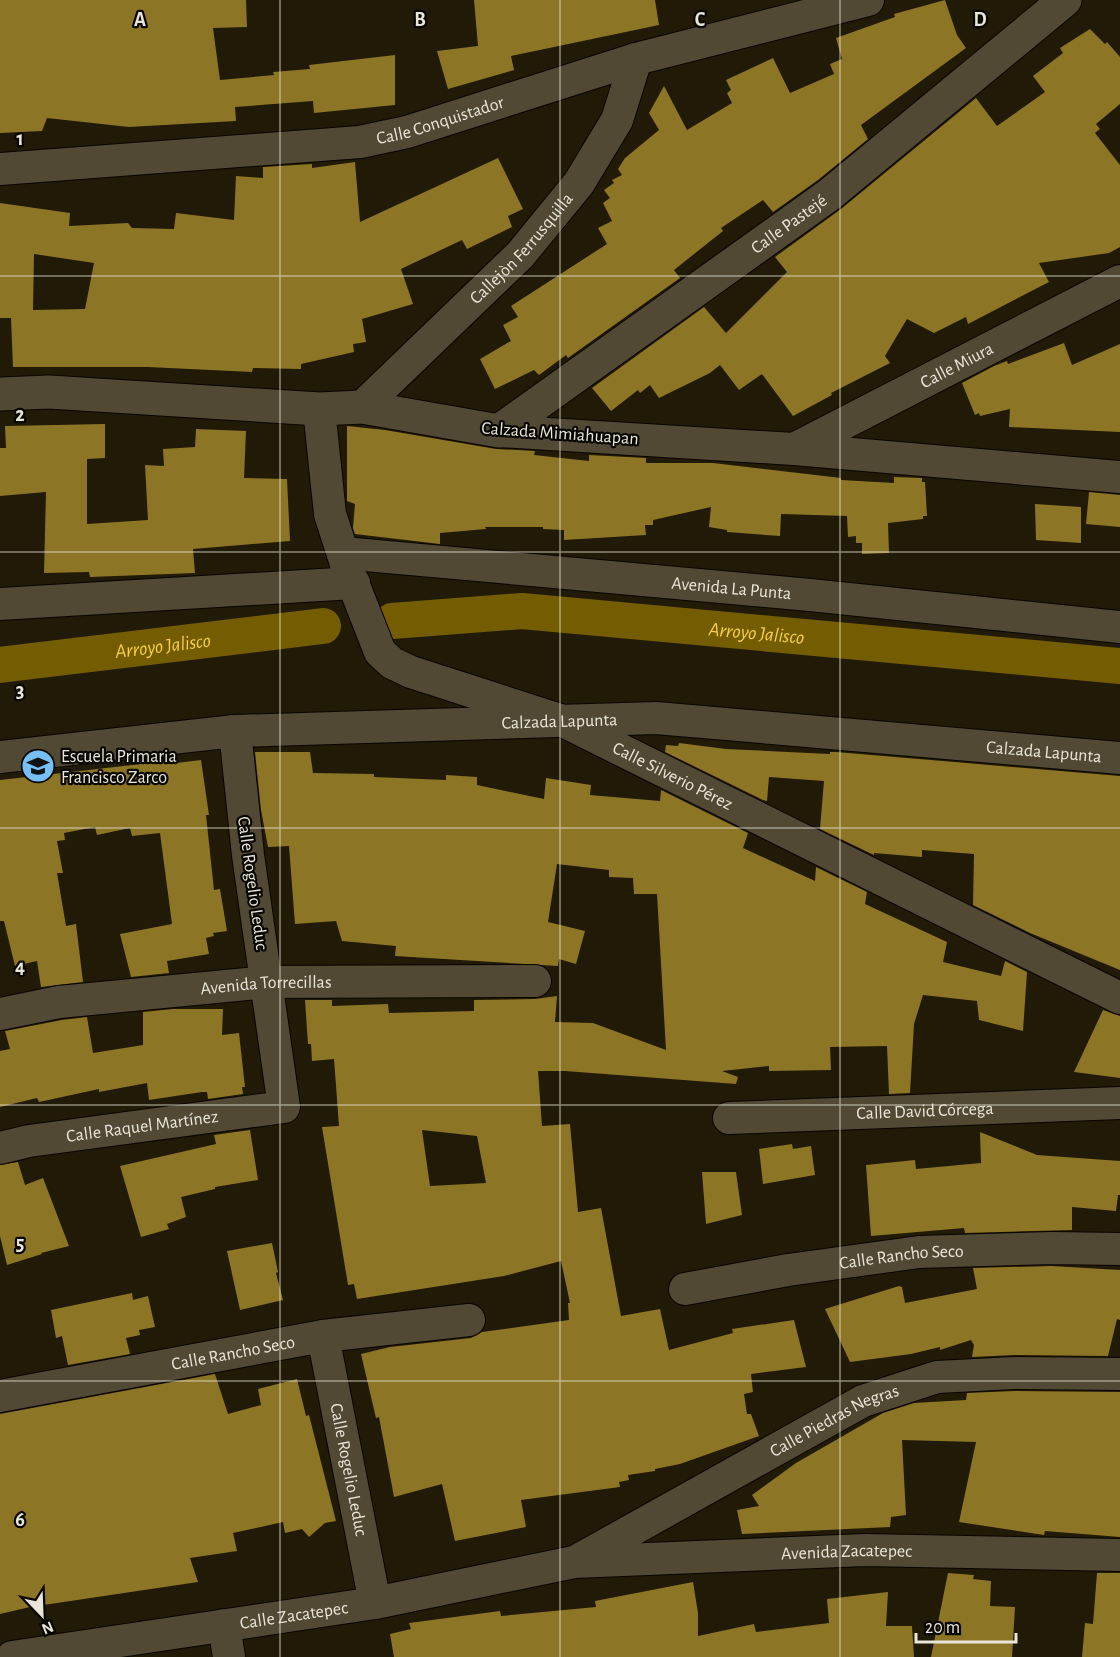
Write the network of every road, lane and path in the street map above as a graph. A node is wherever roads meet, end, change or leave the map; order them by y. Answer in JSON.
{"nodes":[{"id":1,"x":868,"y":0,"type":"edge"},
{"id":2,"x":1065,"y":0,"type":"edge"},
{"id":3,"x":636,"y":59,"type":"junction"},
{"id":4,"x":0,"y":169,"type":"edge"},
{"id":5,"x":1120,"y":280,"type":"edge"},
{"id":6,"x":0,"y":394,"type":"edge"},
{"id":7,"x":362,"y":407,"type":"junction"},
{"id":8,"x":319,"y":409,"type":"junction"},
{"id":9,"x":499,"y":431,"type":"junction"},
{"id":10,"x":794,"y":449,"type":"junction"},
{"id":11,"x":1120,"y":477,"type":"edge"},
{"id":12,"x":343,"y":553,"type":"junction"},
{"id":13,"x":354,"y":583,"type":"junction"},
{"id":14,"x":0,"y":604,"type":"edge"},
{"id":15,"x":1120,"y":627,"type":"edge"},
{"id":16,"x":563,"y":721,"type":"junction"},
{"id":17,"x":235,"y":730,"type":"junction"},
{"id":18,"x":0,"y":758,"type":"edge"},
{"id":19,"x":1120,"y":758,"type":"edge"},
{"id":20,"x":535,"y":981,"type":"dead end"},
{"id":21,"x":267,"y":982,"type":"junction"},
{"id":22,"x":1120,"y":998,"type":"edge"},
{"id":23,"x":0,"y":1014,"type":"edge"},
{"id":24,"x":1120,"y":1103,"type":"edge"},
{"id":25,"x":284,"y":1107,"type":"joint"},
{"id":26,"x":729,"y":1118,"type":"dead end"},
{"id":27,"x":0,"y":1149,"type":"edge"},
{"id":28,"x":1120,"y":1249,"type":"edge"},
{"id":29,"x":685,"y":1289,"type":"dead end"},
{"id":30,"x":469,"y":1320,"type":"dead end"},
{"id":31,"x":323,"y":1336,"type":"junction"},
{"id":32,"x":1120,"y":1374,"type":"edge"},
{"id":33,"x":0,"y":1396,"type":"edge"},
{"id":34,"x":1120,"y":1555,"type":"edge"},
{"id":35,"x":574,"y":1562,"type":"junction"},
{"id":36,"x":375,"y":1603,"type":"junction"},
{"id":37,"x":224,"y":1625,"type":"junction"},
{"id":38,"x":12,"y":1657,"type":"edge"},
{"id":39,"x":229,"y":1657,"type":"edge"}],
"edges":[{"from":1,"to":3,"type":"street","name":"Calle Conquistador"},
{"from":2,"to":9,"type":"main road","name":"Calle Pastejé"},
{"from":3,"to":4,"type":"street","name":"Calle Conquistador"},
{"from":3,"to":7,"type":"street","name":"Callejòn Ferrusquilla"},
{"from":5,"to":10,"type":"street","name":"Calle Miura"},
{"from":6,"to":8,"type":"main road","name":"Calzada Mimiahuapan"},
{"from":7,"to":8,"type":"main road","name":"Calzada Mimiahuapan"},
{"from":7,"to":9,"type":"main road","name":"Calzada Mimiahuapan"},
{"from":8,"to":12,"type":"street","name":"Calle Silverio Pérez"},
{"from":9,"to":10,"type":"street","name":"Calzada Mimiahuapan"},
{"from":10,"to":11,"type":"street","name":"Calzada Mimiahuapan"},
{"from":12,"to":13,"type":"street","name":"Calle Silverio Pérez"},
{"from":12,"to":15,"type":"street","name":"Avenida La Punta"},
{"from":13,"to":14,"type":"street"},
{"from":13,"to":16,"type":"street","name":"Calle Silverio Pérez"},
{"from":16,"to":17,"type":"street","name":"Calzada Lapunta"},
{"from":16,"to":19,"type":"street","name":"Calzada Lapunta"},
{"from":16,"to":22,"type":"street","name":"Calle Silverio Pérez"},
{"from":17,"to":18,"type":"street","name":"Calzada Lapunta"},
{"from":17,"to":21,"type":"street","name":"Calle Rogelio Leduc"},
{"from":20,"to":21,"type":"street","name":"Avenida Torrecillas"},
{"from":21,"to":23,"type":"street","name":"Avenida Torrecillas"},
{"from":21,"to":25,"type":"street","name":"Calle Rogelio Leduc"},
{"from":24,"to":26,"type":"street","name":"Calle David Córcega"},
{"from":25,"to":27,"type":"street","name":"Calle Raquel Martínez"},
{"from":28,"to":29,"type":"street","name":"Calle Rancho Seco"},
{"from":30,"to":31,"type":"street","name":"Calle Rancho Seco"},
{"from":31,"to":33,"type":"street","name":"Calle Rancho Seco"},
{"from":31,"to":36,"type":"street","name":"Calle Rogelio Leduc"},
{"from":32,"to":35,"type":"street","name":"Calle Piedras Negras"},
{"from":34,"to":35,"type":"street","name":"Avenida Zacatepec"},
{"from":35,"to":36,"type":"street","name":"Calle Zacatepec"},
{"from":36,"to":37,"type":"street","name":"Calle Zacatepec"},
{"from":37,"to":38,"type":"street","name":"Calle Zacatepec"},
{"from":37,"to":39,"type":"street"}]}
